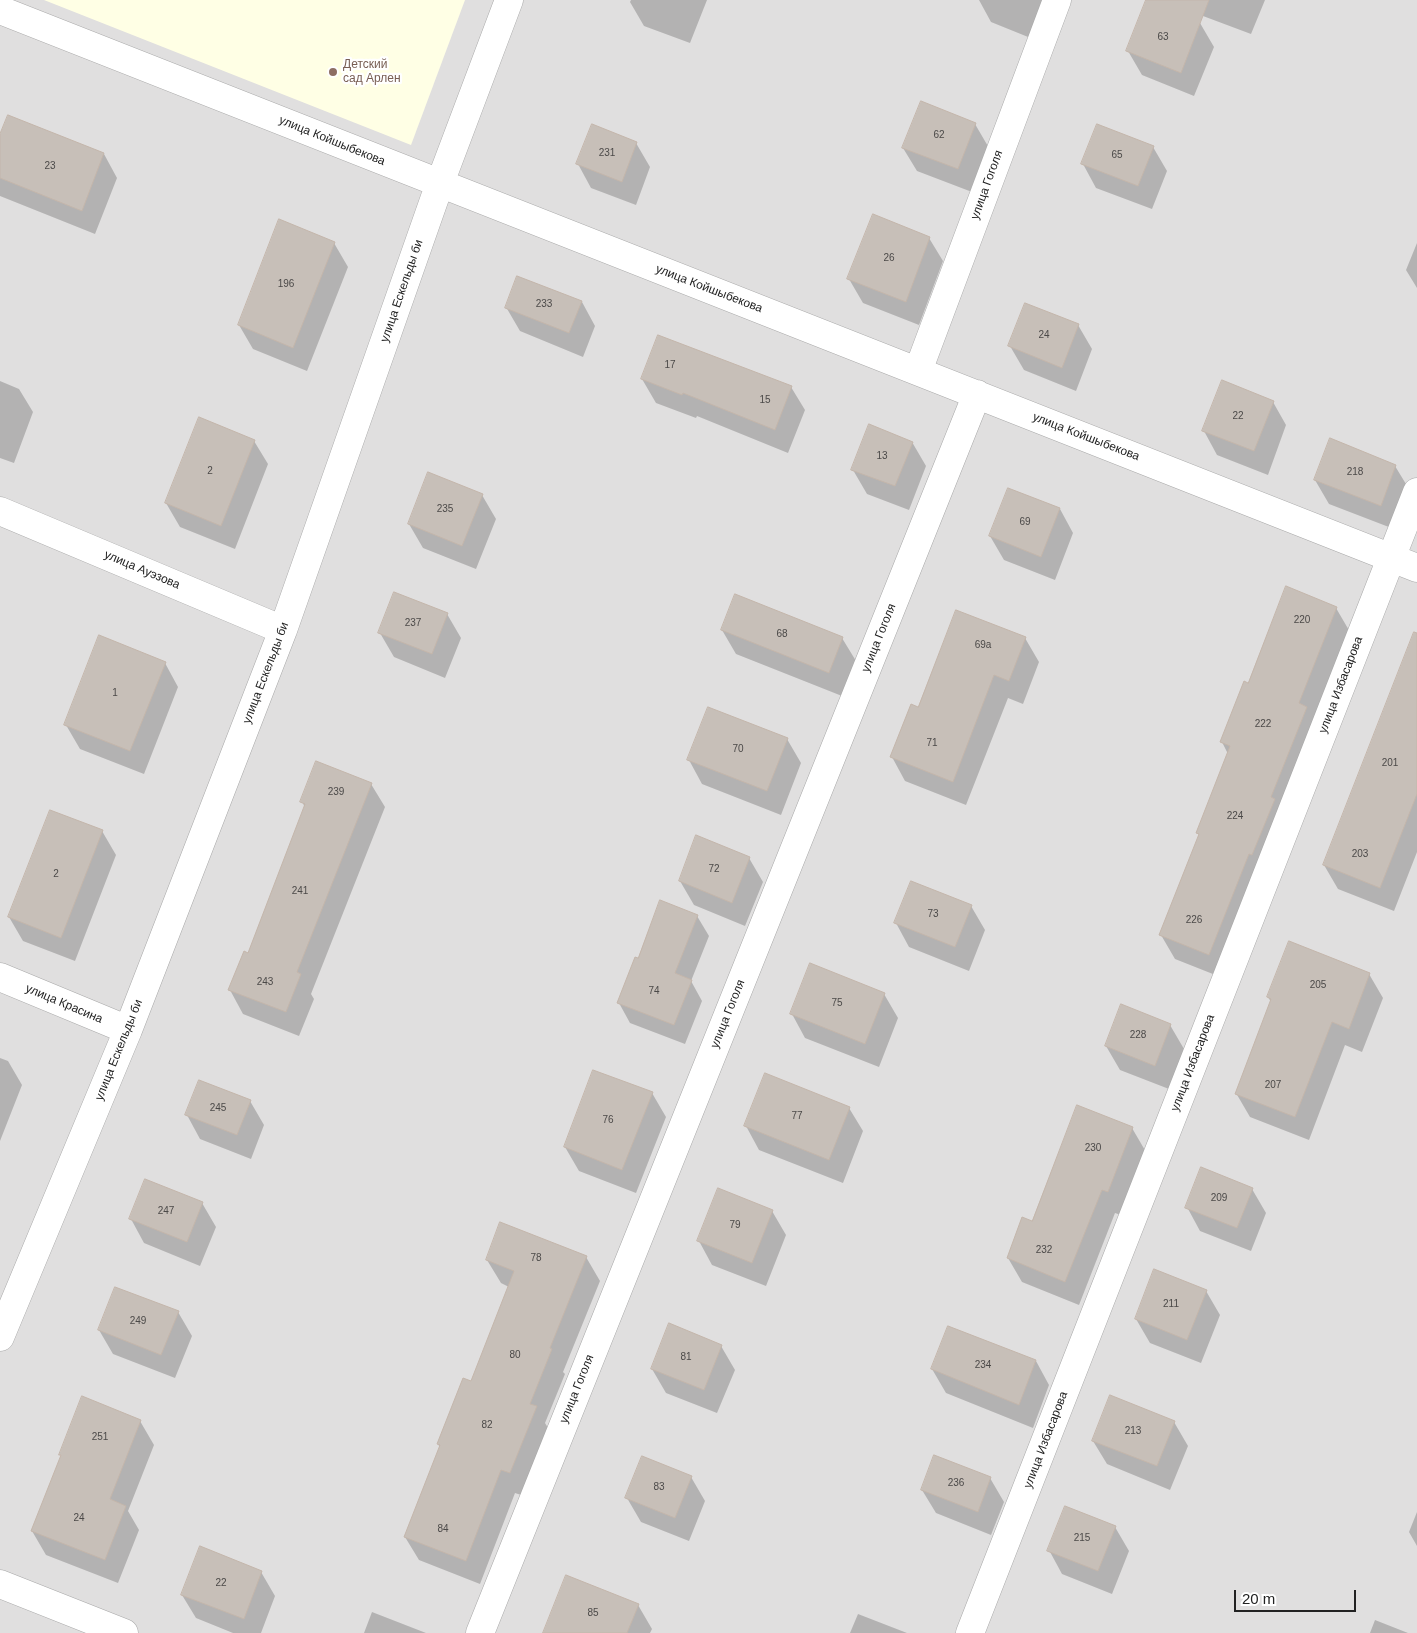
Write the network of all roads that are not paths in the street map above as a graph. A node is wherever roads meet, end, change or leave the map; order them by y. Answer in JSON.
{"nodes":[{"id":1,"x":510,"y":0,"type":"edge"},
{"id":2,"x":1056,"y":0,"type":"edge"},
{"id":3,"x":0,"y":10,"type":"edge"},
{"id":4,"x":440,"y":184,"type":"junction"},
{"id":5,"x":918,"y":371,"type":"junction"},
{"id":6,"x":977,"y":394,"type":"junction"},
{"id":7,"x":1417,"y":492,"type":"edge"},
{"id":8,"x":0,"y":511,"type":"edge"},
{"id":9,"x":1391,"y":557,"type":"junction"},
{"id":10,"x":1417,"y":568,"type":"edge"},
{"id":11,"x":283,"y":630,"type":"junction"},
{"id":12,"x":0,"y":977,"type":"edge"},
{"id":13,"x":128,"y":1030,"type":"junction"},
{"id":14,"x":0,"y":1337,"type":"edge"},
{"id":15,"x":0,"y":1584,"type":"edge"},
{"id":16,"x":124,"y":1633,"type":"edge"},
{"id":17,"x":480,"y":1633,"type":"edge"},
{"id":18,"x":970,"y":1633,"type":"edge"}],
"edges":[{"from":1,"to":4,"type":"street","name":"улица Ескельды би"},
{"from":2,"to":5,"type":"street","name":"улица Гоголя"},
{"from":3,"to":4,"type":"street","name":"улица Койшыбекова"},
{"from":4,"to":5,"type":"street","name":"улица Койшыбекова"},
{"from":4,"to":11,"type":"street","name":"улица Ескельды би"},
{"from":5,"to":6,"type":"street","name":"улица Койшыбекова"},
{"from":6,"to":9,"type":"street","name":"улица Койшыбекова"},
{"from":6,"to":17,"type":"street","name":"улица Гоголя"},
{"from":7,"to":9,"type":"street","name":"улица Избасарова"},
{"from":8,"to":11,"type":"street","name":"улица Ауэзова"},
{"from":9,"to":10,"type":"street","name":"улица Койшыбекова"},
{"from":9,"to":18,"type":"street","name":"улица Избасарова"},
{"from":11,"to":13,"type":"street","name":"улица Ескельды би"},
{"from":12,"to":13,"type":"street","name":"улица Красина"},
{"from":13,"to":14,"type":"street","name":"улица Ескельды би"},
{"from":15,"to":16,"type":"street"}]}
